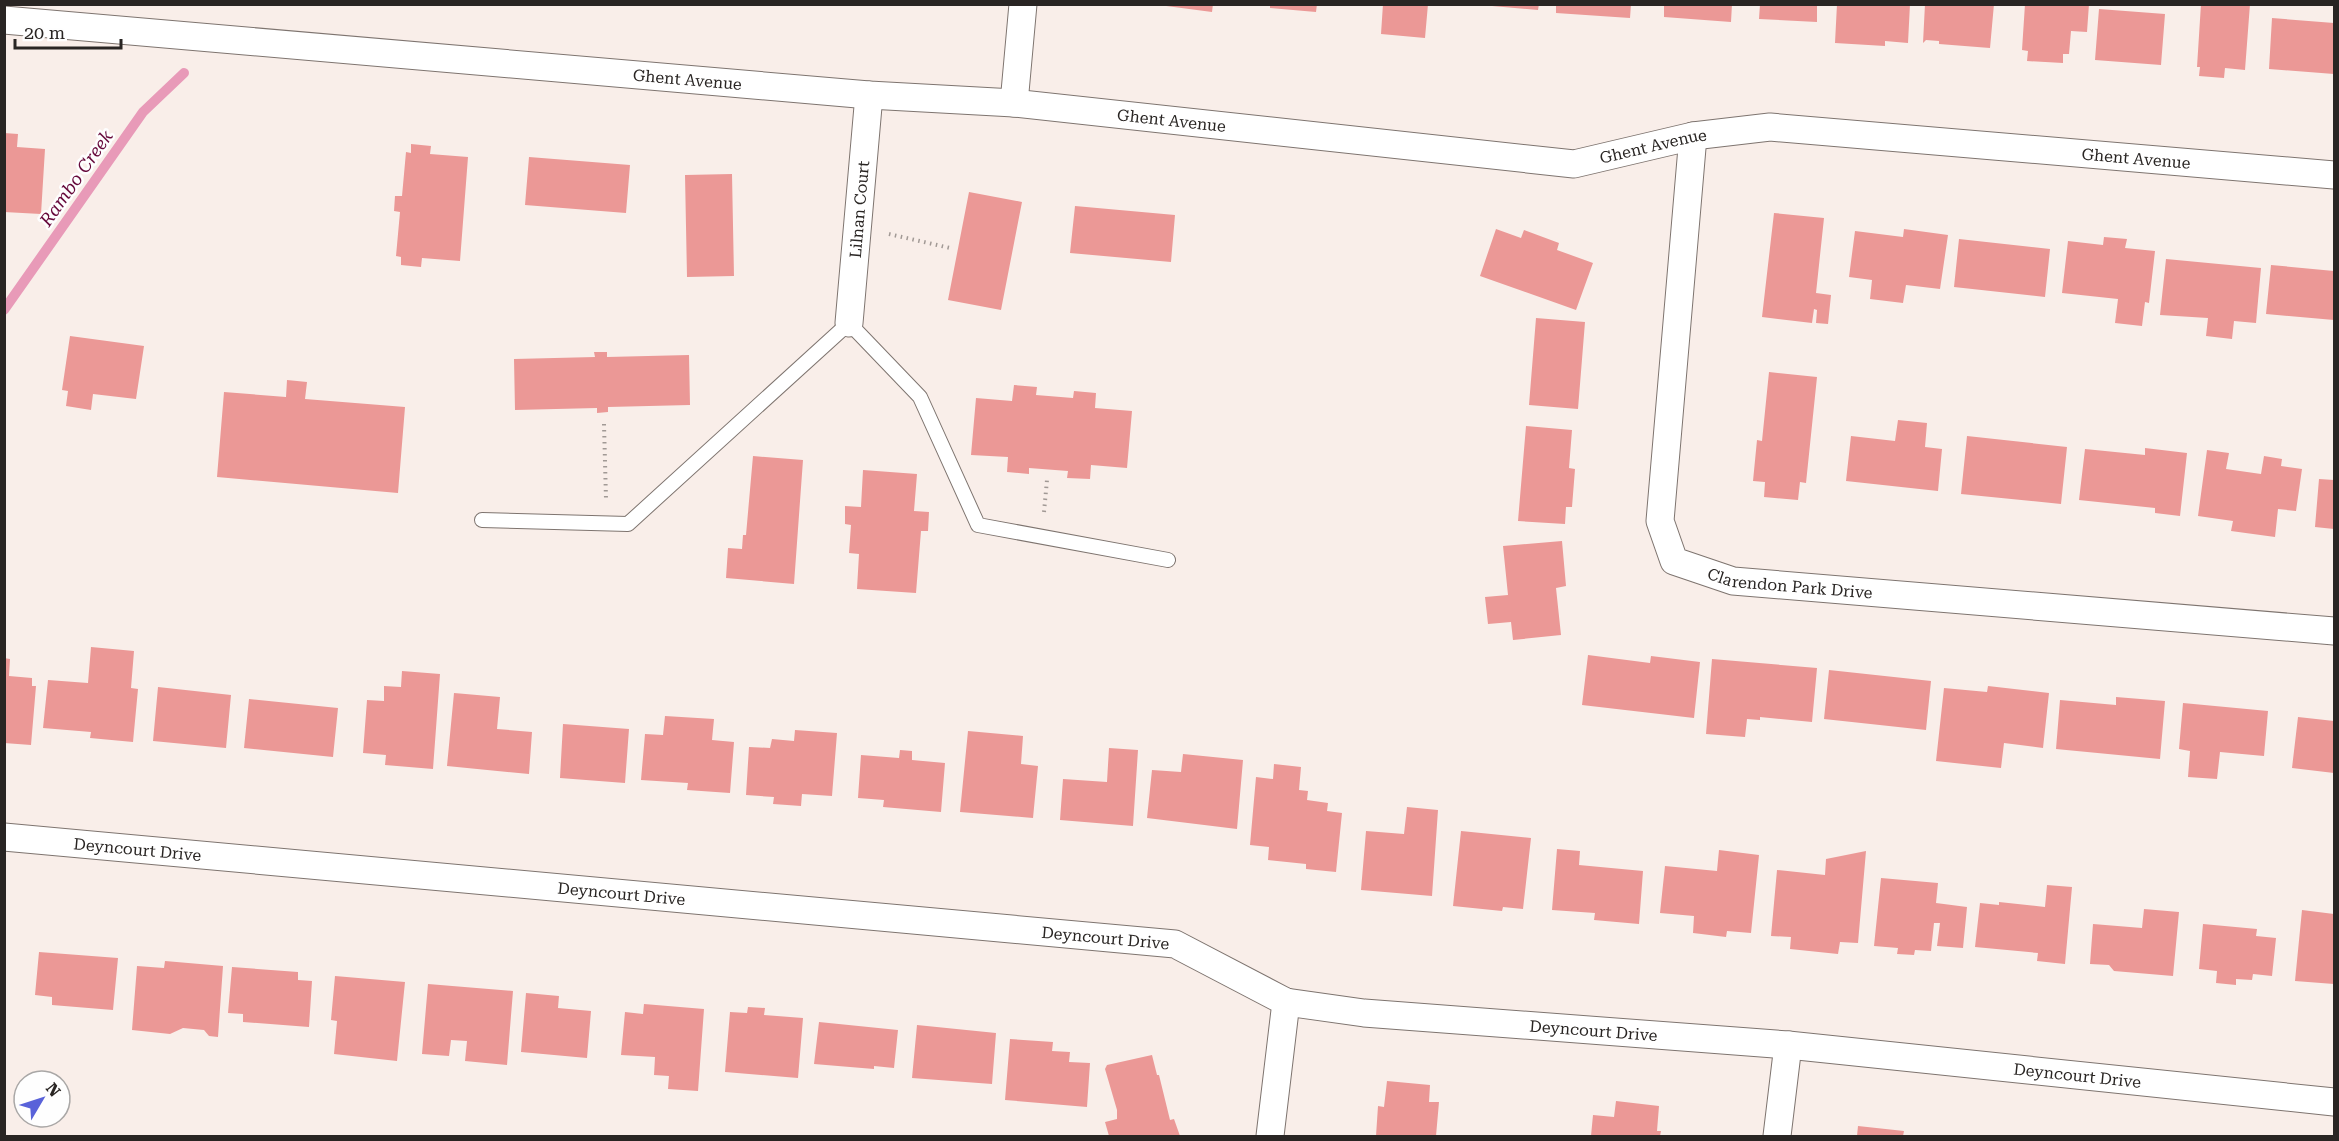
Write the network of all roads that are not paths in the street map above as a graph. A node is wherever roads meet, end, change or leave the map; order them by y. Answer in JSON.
{"nodes":[{"id":1,"x":1023,"y":4,"type":"edge"},
{"id":2,"x":4,"y":20,"type":"edge"},
{"id":3,"x":869,"y":95,"type":"junction"},
{"id":4,"x":1014,"y":103,"type":"junction"},
{"id":5,"x":1693,"y":136,"type":"junction"},
{"id":6,"x":2334,"y":175,"type":"edge"},
{"id":7,"x":849,"y":323,"type":"junction"},
{"id":8,"x":482,"y":520,"type":"dead end"},
{"id":9,"x":1168,"y":560,"type":"dead end"},
{"id":10,"x":2334,"y":631,"type":"edge"},
{"id":11,"x":4,"y":837,"type":"edge"},
{"id":12,"x":1286,"y":1002,"type":"junction"},
{"id":13,"x":1788,"y":1045,"type":"junction"},
{"id":14,"x":2334,"y":1102,"type":"edge"},
{"id":15,"x":1270,"y":1137,"type":"edge"},
{"id":16,"x":1777,"y":1137,"type":"edge"}],
"edges":[{"from":1,"to":4,"type":"street"},
{"from":2,"to":3,"type":"street","name":"Ghent Avenue"},
{"from":3,"to":4,"type":"street","name":"Ghent Avenue"},
{"from":3,"to":7,"type":"street","name":"Lilnan Court"},
{"from":4,"to":5,"type":"street","name":"Ghent Avenue"},
{"from":5,"to":6,"type":"street","name":"Ghent Avenue"},
{"from":5,"to":10,"type":"street","name":"Clarendon Park Drive"},
{"from":7,"to":8,"type":"lane"},
{"from":7,"to":9,"type":"lane"},
{"from":11,"to":12,"type":"street","name":"Deyncourt Drive"},
{"from":12,"to":13,"type":"street","name":"Deyncourt Drive"},
{"from":12,"to":15,"type":"street"},
{"from":13,"to":14,"type":"street","name":"Deyncourt Drive"},
{"from":13,"to":16,"type":"street"}]}
